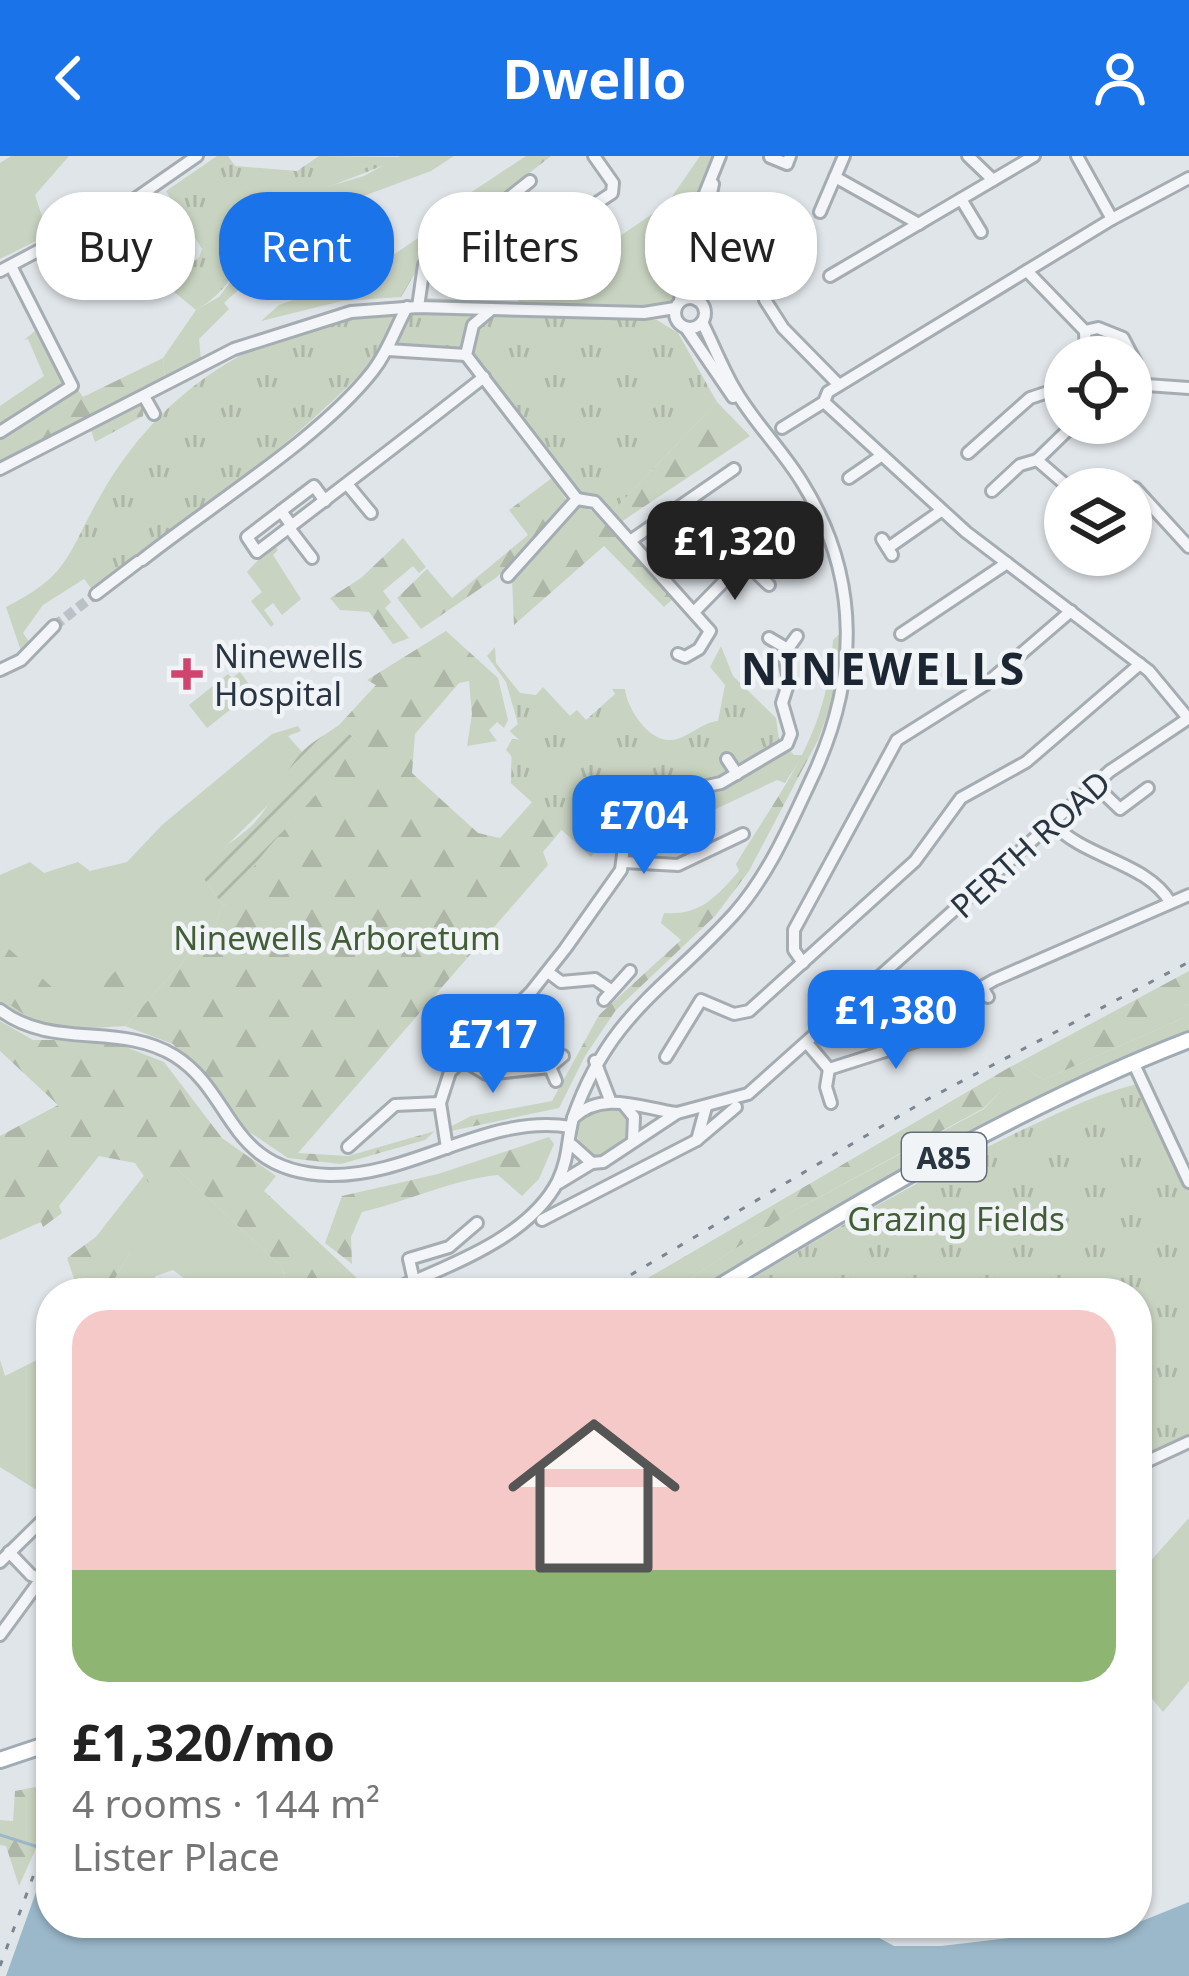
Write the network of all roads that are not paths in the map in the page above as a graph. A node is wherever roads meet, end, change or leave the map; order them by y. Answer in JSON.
{"nodes":[{"id":1,"x":594,"y":156,"type":"edge"},
{"id":2,"x":790,"y":156,"type":"edge"},
{"id":3,"x":844,"y":156,"type":"edge"},
{"id":4,"x":968,"y":156,"type":"edge"},
{"id":5,"x":1034,"y":156,"type":"edge"},
{"id":6,"x":1077,"y":156,"type":"edge"},
{"id":7,"x":770,"y":157,"type":"edge"},
{"id":8,"x":189,"y":158,"type":"edge"},
{"id":9,"x":719,"y":160,"type":"edge"},
{"id":10,"x":836,"y":177,"type":"junction"},
{"id":11,"x":1189,"y":178,"type":"edge"},
{"id":12,"x":993,"y":180,"type":"junction"},
{"id":13,"x":530,"y":181,"type":"dead end"},
{"id":14,"x":606,"y":192,"type":"edge"},
{"id":15,"x":712,"y":192,"type":"edge"},
{"id":16,"x":961,"y":199,"type":"junction"},
{"id":17,"x":820,"y":212,"type":"dead end"},
{"id":18,"x":1112,"y":219,"type":"junction"},
{"id":19,"x":920,"y":224,"type":"junction"},
{"id":20,"x":981,"y":232,"type":"dead end"},
{"id":21,"x":6,"y":269,"type":"edge"},
{"id":22,"x":1027,"y":271,"type":"junction"},
{"id":23,"x":830,"y":277,"type":"dead end"},
{"id":24,"x":698,"y":300,"type":"joint"},
{"id":25,"x":765,"y":300,"type":"dead end"},
{"id":26,"x":678,"y":304,"type":"junction"},
{"id":27,"x":412,"y":307,"type":"junction"},
{"id":28,"x":492,"y":309,"type":"junction"},
{"id":29,"x":644,"y":314,"type":"junction"},
{"id":30,"x":702,"y":322,"type":"junction"},
{"id":31,"x":682,"y":326,"type":"junction"},
{"id":32,"x":1085,"y":332,"type":"junction"},
{"id":33,"x":1085,"y":336,"type":"edge"},
{"id":34,"x":1118,"y":336,"type":"edge"},
{"id":35,"x":388,"y":350,"type":"junction"},
{"id":36,"x":466,"y":355,"type":"junction"},
{"id":37,"x":484,"y":377,"type":"junction"},
{"id":38,"x":1152,"y":385,"type":"edge"},
{"id":39,"x":839,"y":386,"type":"junction"},
{"id":40,"x":1189,"y":388,"type":"edge"},
{"id":41,"x":1044,"y":394,"type":"edge"},
{"id":42,"x":145,"y":398,"type":"junction"},
{"id":43,"x":824,"y":402,"type":"junction"},
{"id":44,"x":154,"y":414,"type":"dead end"},
{"id":45,"x":782,"y":428,"type":"dead end"},
{"id":46,"x":0,"y":432,"type":"edge"},
{"id":47,"x":1053,"y":444,"type":"edge"},
{"id":48,"x":968,"y":452,"type":"dead end"},
{"id":49,"x":782,"y":454,"type":"junction"},
{"id":50,"x":881,"y":456,"type":"junction"},
{"id":51,"x":1037,"y":460,"type":"junction"},
{"id":52,"x":0,"y":469,"type":"edge"},
{"id":53,"x":734,"y":469,"type":"dead end"},
{"id":54,"x":849,"y":478,"type":"dead end"},
{"id":55,"x":347,"y":484,"type":"junction"},
{"id":56,"x":992,"y":491,"type":"dead end"},
{"id":57,"x":577,"y":499,"type":"junction"},
{"id":58,"x":325,"y":501,"type":"junction"},
{"id":59,"x":281,"y":511,"type":"junction"},
{"id":60,"x":941,"y":511,"type":"junction"},
{"id":61,"x":371,"y":514,"type":"dead end"},
{"id":62,"x":290,"y":527,"type":"junction"},
{"id":63,"x":630,"y":541,"type":"junction"},
{"id":64,"x":887,"y":547,"type":"dead end"},
{"id":65,"x":1189,"y":548,"type":"edge"},
{"id":66,"x":312,"y":558,"type":"dead end"},
{"id":67,"x":1007,"y":563,"type":"junction"},
{"id":68,"x":508,"y":576,"type":"dead end"},
{"id":69,"x":769,"y":585,"type":"dead end"},
{"id":70,"x":96,"y":594,"type":"tunnel mouth"},
{"id":71,"x":1071,"y":611,"type":"junction"},
{"id":72,"x":694,"y":612,"type":"junction"},
{"id":73,"x":54,"y":626,"type":"tunnel mouth"},
{"id":74,"x":901,"y":634,"type":"dead end"},
{"id":75,"x":797,"y":636,"type":"dead end"},
{"id":76,"x":769,"y":638,"type":"dead end"},
{"id":77,"x":786,"y":648,"type":"junction"},
{"id":78,"x":678,"y":654,"type":"dead end"},
{"id":79,"x":1140,"y":664,"type":"junction"},
{"id":80,"x":0,"y":670,"type":"edge"},
{"id":81,"x":1188,"y":718,"type":"edge"},
{"id":82,"x":727,"y":759,"type":"dead end"},
{"id":83,"x":737,"y":774,"type":"junction"},
{"id":84,"x":1095,"y":785,"type":"junction"},
{"id":85,"x":1148,"y":788,"type":"dead end"},
{"id":86,"x":1053,"y":823,"type":"junction"},
{"id":87,"x":743,"y":834,"type":"dead end"},
{"id":88,"x":729,"y":843,"type":"junction"},
{"id":89,"x":737,"y":856,"type":"dead end"},
{"id":90,"x":624,"y":862,"type":"junction"},
{"id":91,"x":1189,"y":895,"type":"edge"},
{"id":92,"x":1170,"y":902,"type":"junction"},
{"id":93,"x":803,"y":963,"type":"junction"},
{"id":94,"x":630,"y":971,"type":"dead end"},
{"id":95,"x":548,"y":972,"type":"junction"},
{"id":96,"x":988,"y":997,"type":"dead end"},
{"id":97,"x":0,"y":1010,"type":"edge"},
{"id":98,"x":920,"y":1026,"type":"dead end"},
{"id":99,"x":943,"y":1034,"type":"dead end"},
{"id":100,"x":925,"y":1039,"type":"junction"},
{"id":101,"x":1189,"y":1040,"type":"edge"},
{"id":102,"x":807,"y":1043,"type":"junction"},
{"id":103,"x":562,"y":1056,"type":"dead end"},
{"id":104,"x":666,"y":1056,"type":"dead end"},
{"id":105,"x":461,"y":1059,"type":"junction"},
{"id":106,"x":595,"y":1061,"type":"junction"},
{"id":107,"x":1133,"y":1062,"type":"junction"},
{"id":108,"x":550,"y":1067,"type":"junction"},
{"id":109,"x":829,"y":1069,"type":"junction"},
{"id":110,"x":556,"y":1081,"type":"dead end"},
{"id":111,"x":610,"y":1100,"type":"junction"},
{"id":112,"x":831,"y":1102,"type":"dead end"},
{"id":113,"x":440,"y":1103,"type":"junction"},
{"id":114,"x":626,"y":1106,"type":"junction"},
{"id":115,"x":706,"y":1107,"type":"junction"},
{"id":116,"x":736,"y":1107,"type":"dead end"},
{"id":117,"x":677,"y":1113,"type":"junction"},
{"id":118,"x":572,"y":1123,"type":"junction"},
{"id":119,"x":697,"y":1140,"type":"junction"},
{"id":120,"x":633,"y":1141,"type":"junction"},
{"id":121,"x":572,"y":1145,"type":"junction"},
{"id":122,"x":348,"y":1147,"type":"dead end"},
{"id":123,"x":447,"y":1148,"type":"junction"},
{"id":124,"x":616,"y":1156,"type":"junction"},
{"id":125,"x":592,"y":1163,"type":"junction"},
{"id":126,"x":626,"y":1177,"type":"junction"},
{"id":127,"x":1189,"y":1182,"type":"edge"},
{"id":128,"x":556,"y":1185,"type":"junction"},
{"id":129,"x":542,"y":1220,"type":"dead end"},
{"id":130,"x":477,"y":1223,"type":"dead end"},
{"id":131,"x":395,"y":1249,"type":"dead end"},
{"id":132,"x":409,"y":1259,"type":"junction"},
{"id":133,"x":412,"y":1278,"type":"edge"},
{"id":134,"x":419,"y":1278,"type":"edge"},
{"id":135,"x":733,"y":1278,"type":"edge"},
{"id":136,"x":1189,"y":1442,"type":"edge"},
{"id":137,"x":1152,"y":1459,"type":"edge"},
{"id":138,"x":36,"y":1526,"type":"edge"},
{"id":139,"x":4,"y":1557,"type":"edge"},
{"id":140,"x":36,"y":1575,"type":"edge"},
{"id":141,"x":36,"y":1596,"type":"edge"},
{"id":142,"x":0,"y":1635,"type":"edge"},
{"id":143,"x":36,"y":1745,"type":"edge"},
{"id":144,"x":0,"y":1755,"type":"edge"}],
"edges":[{"from":1,"to":14,"type":"street"},
{"from":2,"to":7,"type":"street"},
{"from":3,"to":10,"type":"street"},
{"from":4,"to":12,"type":"street"},
{"from":5,"to":12,"type":"street"},
{"from":6,"to":18,"type":"street"},
{"from":8,"to":21,"type":"street"},
{"from":9,"to":15,"type":"street"},
{"from":9,"to":26,"type":"street"},
{"from":10,"to":17,"type":"street"},
{"from":10,"to":19,"type":"street"},
{"from":11,"to":18,"type":"street"},
{"from":12,"to":16,"type":"street"},
{"from":13,"to":27,"type":"street"},
{"from":16,"to":19,"type":"street"},
{"from":16,"to":20,"type":"street"},
{"from":18,"to":22,"type":"street"},
{"from":19,"to":23,"type":"street"},
{"from":21,"to":46,"type":"street"},
{"from":22,"to":32,"type":"street"},
{"from":22,"to":39,"type":"street"},
{"from":24,"to":26,"type":"street"},
{"from":24,"to":30,"type":"street"},
{"from":25,"to":39,"type":"street"},
{"from":26,"to":29,"type":"street"},
{"from":26,"to":31,"type":"street"},
{"from":27,"to":28,"type":"street"},
{"from":27,"to":35,"type":"street"},
{"from":27,"to":42,"type":"street"},
{"from":28,"to":29,"type":"street"},
{"from":28,"to":36,"type":"street"},
{"from":29,"to":31,"type":"street"},
{"from":30,"to":31,"type":"street"},
{"from":30,"to":49,"type":"street"},
{"from":31,"to":49,"type":"street"},
{"from":32,"to":33,"type":"street"},
{"from":32,"to":34,"type":"street"},
{"from":35,"to":36,"type":"street"},
{"from":35,"to":70,"type":"street"},
{"from":36,"to":37,"type":"street"},
{"from":37,"to":55,"type":"street"},
{"from":37,"to":57,"type":"street"},
{"from":38,"to":40,"type":"street"},
{"from":39,"to":43,"type":"street"},
{"from":41,"to":48,"type":"street"},
{"from":42,"to":44,"type":"street"},
{"from":42,"to":52,"type":"street"},
{"from":43,"to":45,"type":"street"},
{"from":43,"to":50,"type":"street"},
{"from":47,"to":51,"type":"street"},
{"from":49,"to":106,"type":"street"},
{"from":50,"to":54,"type":"street"},
{"from":50,"to":60,"type":"street"},
{"from":51,"to":56,"type":"street"},
{"from":51,"to":65,"type":"street"},
{"from":53,"to":63,"type":"street"},
{"from":55,"to":58,"type":"street"},
{"from":55,"to":61,"type":"street"},
{"from":57,"to":63,"type":"street"},
{"from":57,"to":68,"type":"street"},
{"from":58,"to":59,"type":"street"},
{"from":58,"to":62,"type":"street"},
{"from":59,"to":62,"type":"street"},
{"from":59,"to":62,"type":"street"},
{"from":60,"to":64,"type":"street"},
{"from":60,"to":67,"type":"street"},
{"from":62,"to":66,"type":"street"},
{"from":63,"to":72,"type":"street"},
{"from":67,"to":71,"type":"street"},
{"from":67,"to":74,"type":"street"},
{"from":69,"to":72,"type":"street"},
{"from":71,"to":79,"type":"street"},
{"from":71,"to":93,"type":"street"},
{"from":72,"to":78,"type":"street"},
{"from":73,"to":80,"type":"street"},
{"from":75,"to":77,"type":"street"},
{"from":76,"to":77,"type":"street"},
{"from":77,"to":83,"type":"street"},
{"from":79,"to":81,"type":"street"},
{"from":79,"to":93,"type":"street"},
{"from":81,"to":84,"type":"street","name":"PERTH ROAD"},
{"from":82,"to":83,"type":"street"},
{"from":83,"to":90,"type":"street"},
{"from":84,"to":85,"type":"street"},
{"from":84,"to":86,"type":"street","name":"PERTH ROAD"},
{"from":86,"to":92,"type":"street"},
{"from":86,"to":102,"type":"street","name":"PERTH ROAD"},
{"from":87,"to":88,"type":"street"},
{"from":88,"to":89,"type":"street"},
{"from":88,"to":90,"type":"street"},
{"from":90,"to":95,"type":"street"},
{"from":91,"to":92,"type":"street"},
{"from":92,"to":96,"type":"street"},
{"from":93,"to":104,"type":"street"},
{"from":94,"to":95,"type":"street"},
{"from":95,"to":105,"type":"street"},
{"from":97,"to":123,"type":"street"},
{"from":98,"to":100,"type":"street"},
{"from":99,"to":100,"type":"street"},
{"from":100,"to":109,"type":"street"},
{"from":101,"to":107,"type":"main road","number":"A85"},
{"from":102,"to":109,"type":"street"},
{"from":102,"to":115,"type":"street","name":"PERTH ROAD"},
{"from":103,"to":108,"type":"street"},
{"from":105,"to":108,"type":"street"},
{"from":105,"to":113,"type":"street"},
{"from":106,"to":111,"type":"street"},
{"from":106,"to":118,"type":"street"},
{"from":107,"to":127,"type":"street"},
{"from":107,"to":135,"type":"main road","number":"A85"},
{"from":108,"to":110,"type":"street"},
{"from":109,"to":112,"type":"street"},
{"from":111,"to":114,"type":"street","name":"PERTH ROAD"},
{"from":111,"to":118,"type":"street"},
{"from":113,"to":122,"type":"street"},
{"from":113,"to":123,"type":"street"},
{"from":114,"to":117,"type":"street","name":"PERTH ROAD"},
{"from":114,"to":120,"type":"street"},
{"from":115,"to":117,"type":"street","name":"PERTH ROAD"},
{"from":115,"to":119,"type":"street"},
{"from":116,"to":119,"type":"street"},
{"from":117,"to":120,"type":"street","name":"PERTH ROAD"},
{"from":118,"to":121,"type":"street","name":"PERTH ROAD"},
{"from":118,"to":123,"type":"street"},
{"from":119,"to":126,"type":"street"},
{"from":120,"to":124,"type":"street","name":"PERTH ROAD"},
{"from":121,"to":125,"type":"street"},
{"from":121,"to":128,"type":"street","name":"PERTH ROAD"},
{"from":124,"to":125,"type":"street","name":"PERTH ROAD"},
{"from":124,"to":126,"type":"street"},
{"from":125,"to":128,"type":"street","name":"PERTH ROAD"},
{"from":126,"to":129,"type":"street"},
{"from":128,"to":134,"type":"street","name":"PERTH ROAD"},
{"from":130,"to":132,"type":"street"},
{"from":131,"to":132,"type":"street"},
{"from":132,"to":133,"type":"street"},
{"from":136,"to":137,"type":"street"},
{"from":138,"to":139,"type":"street"},
{"from":139,"to":140,"type":"street"},
{"from":141,"to":142,"type":"street"},
{"from":143,"to":144,"type":"main road"}]}
